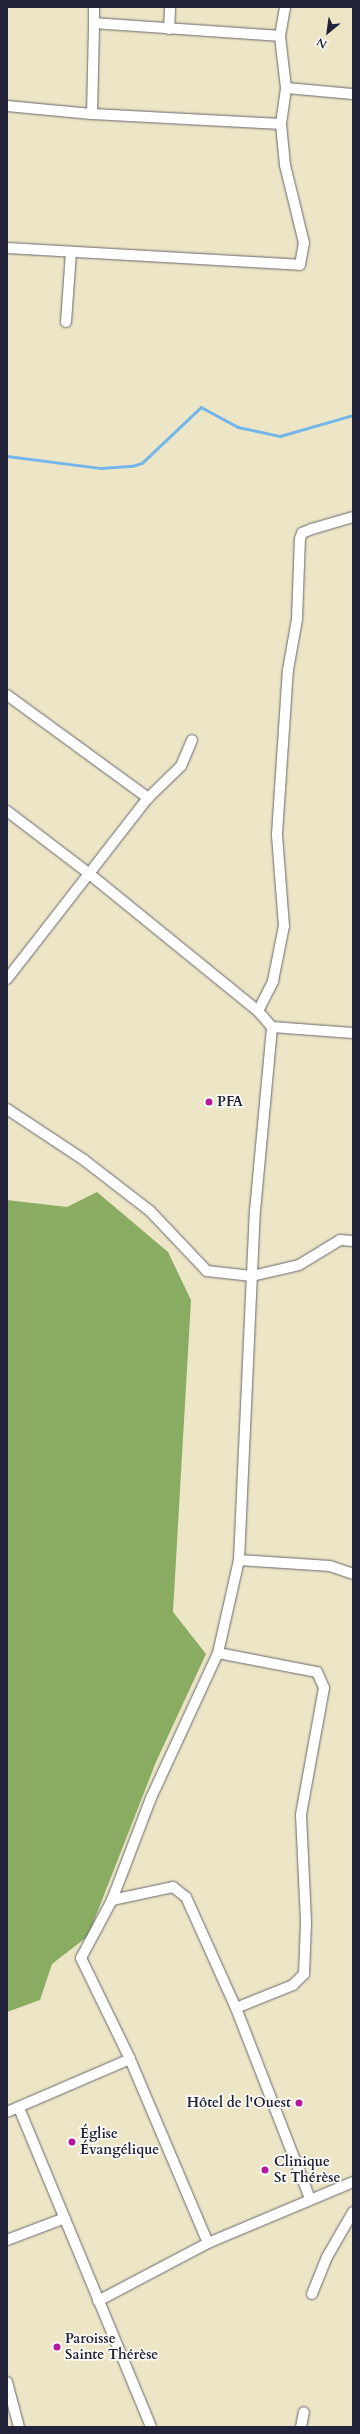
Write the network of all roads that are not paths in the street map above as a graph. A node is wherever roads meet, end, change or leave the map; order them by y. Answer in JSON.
{"nodes":[{"id":1,"x":94,"y":7,"type":"edge"},
{"id":2,"x":170,"y":7,"type":"edge"},
{"id":3,"x":285,"y":7,"type":"edge"},
{"id":4,"x":94,"y":23,"type":"junction"},
{"id":5,"x":169,"y":29,"type":"junction"},
{"id":6,"x":280,"y":36,"type":"junction"},
{"id":7,"x":286,"y":88,"type":"junction"},
{"id":8,"x":353,"y":94,"type":"edge"},
{"id":9,"x":7,"y":106,"type":"edge"},
{"id":10,"x":92,"y":114,"type":"junction"},
{"id":11,"x":281,"y":124,"type":"junction"},
{"id":12,"x":7,"y":248,"type":"edge"},
{"id":13,"x":71,"y":253,"type":"junction"},
{"id":14,"x":66,"y":322,"type":"dead end"},
{"id":15,"x":353,"y":517,"type":"edge"},
{"id":16,"x":7,"y":695,"type":"edge"},
{"id":17,"x":192,"y":740,"type":"dead end"},
{"id":18,"x":148,"y":798,"type":"junction"},
{"id":19,"x":7,"y":812,"type":"edge"},
{"id":20,"x":87,"y":872,"type":"junction"},
{"id":21,"x":11,"y":965,"type":"edge"},
{"id":22,"x":7,"y":979,"type":"edge"},
{"id":23,"x":258,"y":1011,"type":"junction"},
{"id":24,"x":272,"y":1027,"type":"junction"},
{"id":25,"x":353,"y":1033,"type":"edge"},
{"id":26,"x":7,"y":1109,"type":"edge"},
{"id":27,"x":353,"y":1241,"type":"edge"},
{"id":28,"x":252,"y":1276,"type":"junction"},
{"id":29,"x":238,"y":1560,"type":"junction"},
{"id":30,"x":353,"y":1574,"type":"edge"},
{"id":31,"x":218,"y":1653,"type":"junction"},
{"id":32,"x":112,"y":1900,"type":"junction"},
{"id":33,"x":236,"y":2008,"type":"junction"},
{"id":34,"x":130,"y":2059,"type":"junction"},
{"id":35,"x":19,"y":2108,"type":"junction"},
{"id":36,"x":7,"y":2112,"type":"edge"},
{"id":37,"x":353,"y":2182,"type":"edge"},
{"id":38,"x":310,"y":2199,"type":"junction"},
{"id":39,"x":353,"y":2212,"type":"edge"},
{"id":40,"x":65,"y":2218,"type":"junction"},
{"id":41,"x":7,"y":2240,"type":"edge"},
{"id":42,"x":208,"y":2243,"type":"junction"},
{"id":43,"x":312,"y":2294,"type":"dead end"},
{"id":44,"x":98,"y":2301,"type":"junction"},
{"id":45,"x":7,"y":2382,"type":"edge"},
{"id":46,"x":304,"y":2412,"type":"dead end"},
{"id":47,"x":19,"y":2427,"type":"edge"},
{"id":48,"x":152,"y":2427,"type":"edge"},
{"id":49,"x":301,"y":2427,"type":"edge"}],
"edges":[{"from":1,"to":4,"type":"street"},
{"from":2,"to":5,"type":"street"},
{"from":3,"to":6,"type":"street"},
{"from":4,"to":5,"type":"street"},
{"from":4,"to":10,"type":"street"},
{"from":5,"to":6,"type":"street"},
{"from":6,"to":7,"type":"street"},
{"from":7,"to":8,"type":"street"},
{"from":7,"to":11,"type":"street"},
{"from":9,"to":10,"type":"street"},
{"from":10,"to":11,"type":"street"},
{"from":11,"to":13,"type":"street"},
{"from":12,"to":13,"type":"street"},
{"from":13,"to":14,"type":"street"},
{"from":15,"to":23,"type":"street"},
{"from":16,"to":18,"type":"street"},
{"from":17,"to":18,"type":"street"},
{"from":18,"to":20,"type":"street"},
{"from":19,"to":20,"type":"street"},
{"from":20,"to":21,"type":"street"},
{"from":20,"to":23,"type":"street"},
{"from":21,"to":22,"type":"street"},
{"from":23,"to":24,"type":"street"},
{"from":24,"to":25,"type":"street"},
{"from":24,"to":28,"type":"street"},
{"from":26,"to":28,"type":"street"},
{"from":27,"to":28,"type":"street"},
{"from":28,"to":29,"type":"street"},
{"from":29,"to":30,"type":"street"},
{"from":29,"to":31,"type":"street"},
{"from":31,"to":32,"type":"street"},
{"from":31,"to":33,"type":"street"},
{"from":32,"to":33,"type":"street"},
{"from":32,"to":34,"type":"street"},
{"from":33,"to":38,"type":"street"},
{"from":34,"to":35,"type":"street"},
{"from":34,"to":42,"type":"street"},
{"from":35,"to":36,"type":"street"},
{"from":35,"to":40,"type":"street"},
{"from":37,"to":38,"type":"street"},
{"from":38,"to":42,"type":"street"},
{"from":39,"to":43,"type":"street"},
{"from":40,"to":41,"type":"street"},
{"from":40,"to":44,"type":"street"},
{"from":42,"to":44,"type":"street"},
{"from":44,"to":48,"type":"street"},
{"from":45,"to":47,"type":"street"},
{"from":46,"to":49,"type":"street"}]}
